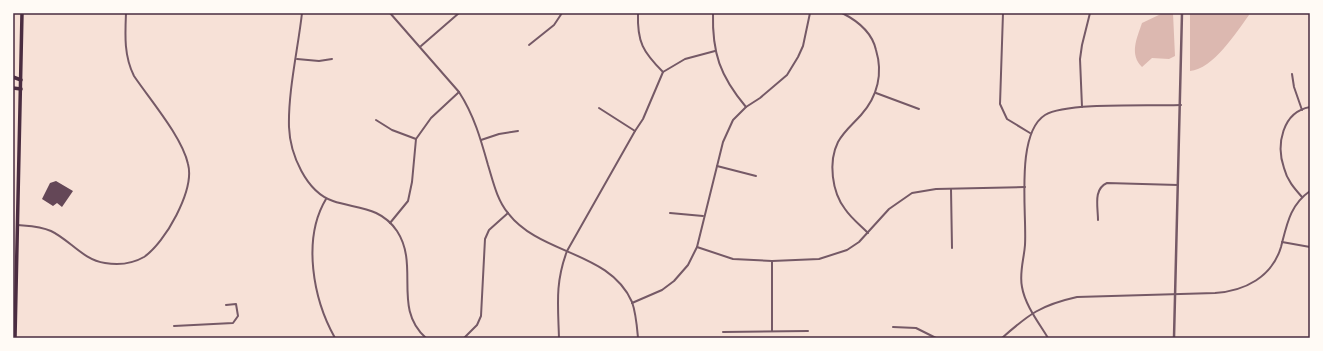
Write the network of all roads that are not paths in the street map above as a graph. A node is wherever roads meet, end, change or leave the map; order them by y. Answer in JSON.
{"nodes":[{"id":1,"x":22,"y":13,"type":"edge"},
{"id":2,"x":126,"y":13,"type":"edge"},
{"id":3,"x":302,"y":13,"type":"edge"},
{"id":4,"x":390,"y":13,"type":"edge"},
{"id":5,"x":459,"y":13,"type":"edge"},
{"id":6,"x":562,"y":13,"type":"edge"},
{"id":7,"x":638,"y":13,"type":"edge"},
{"id":8,"x":713,"y":13,"type":"edge"},
{"id":9,"x":810,"y":13,"type":"edge"},
{"id":10,"x":842,"y":13,"type":"edge"},
{"id":11,"x":1003,"y":13,"type":"edge"},
{"id":12,"x":1090,"y":13,"type":"edge"},
{"id":13,"x":1182,"y":13,"type":"edge"},
{"id":14,"x":529,"y":45,"type":"dead end"},
{"id":15,"x":421,"y":46,"type":"junction"},
{"id":16,"x":715,"y":51,"type":"junction"},
{"id":17,"x":297,"y":59,"type":"junction"},
{"id":18,"x":332,"y":59,"type":"dead end"},
{"id":19,"x":663,"y":72,"type":"junction"},
{"id":20,"x":1292,"y":74,"type":"dead end"},
{"id":21,"x":13,"y":76,"type":"edge"},
{"id":22,"x":21,"y":80,"type":"junction"},
{"id":23,"x":13,"y":88,"type":"edge"},
{"id":24,"x":21,"y":88,"type":"junction"},
{"id":25,"x":460,"y":92,"type":"junction"},
{"id":26,"x":876,"y":93,"type":"junction"},
{"id":27,"x":1181,"y":105,"type":"junction"},
{"id":28,"x":746,"y":107,"type":"junction"},
{"id":29,"x":1310,"y":107,"type":"edge"},
{"id":30,"x":599,"y":108,"type":"dead end"},
{"id":31,"x":1082,"y":108,"type":"junction"},
{"id":32,"x":919,"y":109,"type":"dead end"},
{"id":33,"x":1302,"y":110,"type":"junction"},
{"id":34,"x":376,"y":120,"type":"dead end"},
{"id":35,"x":518,"y":131,"type":"dead end"},
{"id":36,"x":635,"y":131,"type":"junction"},
{"id":37,"x":1030,"y":133,"type":"junction"},
{"id":38,"x":416,"y":139,"type":"junction"},
{"id":39,"x":481,"y":140,"type":"junction"},
{"id":40,"x":717,"y":166,"type":"junction"},
{"id":41,"x":756,"y":176,"type":"dead end"},
{"id":42,"x":1178,"y":185,"type":"junction"},
{"id":43,"x":1025,"y":187,"type":"junction"},
{"id":44,"x":951,"y":189,"type":"junction"},
{"id":45,"x":1310,"y":191,"type":"edge"},
{"id":46,"x":1302,"y":197,"type":"junction"},
{"id":47,"x":326,"y":199,"type":"junction"},
{"id":48,"x":508,"y":213,"type":"junction"},
{"id":49,"x":670,"y":213,"type":"dead end"},
{"id":50,"x":703,"y":216,"type":"junction"},
{"id":51,"x":1098,"y":220,"type":"dead end"},
{"id":52,"x":13,"y":223,"type":"edge"},
{"id":53,"x":390,"y":223,"type":"junction"},
{"id":54,"x":18,"y":225,"type":"junction"},
{"id":55,"x":13,"y":232,"type":"edge"},
{"id":56,"x":868,"y":233,"type":"junction"},
{"id":57,"x":17,"y":236,"type":"junction"},
{"id":58,"x":1282,"y":242,"type":"junction"},
{"id":59,"x":697,"y":247,"type":"junction"},
{"id":60,"x":1310,"y":247,"type":"edge"},
{"id":61,"x":952,"y":248,"type":"dead end"},
{"id":62,"x":567,"y":251,"type":"junction"},
{"id":63,"x":772,"y":261,"type":"junction"},
{"id":64,"x":1175,"y":294,"type":"junction"},
{"id":65,"x":632,"y":303,"type":"junction"},
{"id":66,"x":226,"y":305,"type":"dead end"},
{"id":67,"x":1033,"y":312,"type":"junction"},
{"id":68,"x":174,"y":326,"type":"dead end"},
{"id":69,"x":893,"y":327,"type":"dead end"},
{"id":70,"x":808,"y":330,"type":"dead end"},
{"id":71,"x":772,"y":331,"type":"junction"},
{"id":72,"x":723,"y":332,"type":"dead end"},
{"id":73,"x":14,"y":335,"type":"edge"},
{"id":74,"x":335,"y":338,"type":"edge"},
{"id":75,"x":426,"y":338,"type":"edge"},
{"id":76,"x":464,"y":338,"type":"edge"},
{"id":77,"x":559,"y":338,"type":"edge"},
{"id":78,"x":638,"y":338,"type":"edge"},
{"id":79,"x":936,"y":338,"type":"edge"},
{"id":80,"x":1002,"y":338,"type":"edge"},
{"id":81,"x":1048,"y":338,"type":"edge"},
{"id":82,"x":1174,"y":338,"type":"edge"}],
"edges":[{"from":1,"to":22,"type":"main road"},
{"from":2,"to":54,"type":"street"},
{"from":3,"to":17,"type":"street"},
{"from":4,"to":15,"type":"street"},
{"from":5,"to":15,"type":"street"},
{"from":6,"to":14,"type":"street"},
{"from":7,"to":19,"type":"street"},
{"from":8,"to":16,"type":"street"},
{"from":9,"to":28,"type":"street"},
{"from":10,"to":26,"type":"street"},
{"from":11,"to":37,"type":"street"},
{"from":12,"to":31,"type":"street"},
{"from":13,"to":27,"type":"street"},
{"from":15,"to":25,"type":"street"},
{"from":16,"to":19,"type":"street"},
{"from":16,"to":28,"type":"street"},
{"from":17,"to":18,"type":"street"},
{"from":17,"to":47,"type":"street"},
{"from":19,"to":36,"type":"street"},
{"from":20,"to":33,"type":"street"},
{"from":21,"to":22,"type":"main road"},
{"from":22,"to":24,"type":"main road"},
{"from":23,"to":24,"type":"main road"},
{"from":24,"to":54,"type":"main road"},
{"from":25,"to":38,"type":"street"},
{"from":25,"to":39,"type":"street"},
{"from":26,"to":32,"type":"street"},
{"from":26,"to":56,"type":"street"},
{"from":27,"to":31,"type":"street"},
{"from":27,"to":42,"type":"street"},
{"from":28,"to":40,"type":"street"},
{"from":29,"to":33,"type":"street"},
{"from":30,"to":36,"type":"street"},
{"from":31,"to":37,"type":"street"},
{"from":33,"to":46,"type":"street"},
{"from":34,"to":38,"type":"street"},
{"from":35,"to":39,"type":"street"},
{"from":36,"to":62,"type":"street"},
{"from":37,"to":43,"type":"street"},
{"from":38,"to":53,"type":"street"},
{"from":39,"to":48,"type":"street"},
{"from":40,"to":41,"type":"street"},
{"from":40,"to":50,"type":"street"},
{"from":42,"to":51,"type":"street"},
{"from":42,"to":64,"type":"street"},
{"from":43,"to":44,"type":"street"},
{"from":43,"to":67,"type":"street"},
{"from":44,"to":56,"type":"street"},
{"from":44,"to":61,"type":"street"},
{"from":45,"to":46,"type":"street"},
{"from":46,"to":58,"type":"street"},
{"from":47,"to":53,"type":"street"},
{"from":47,"to":74,"type":"street"},
{"from":48,"to":62,"type":"street"},
{"from":48,"to":76,"type":"street"},
{"from":49,"to":50,"type":"street"},
{"from":50,"to":59,"type":"street"},
{"from":52,"to":54,"type":"main road"},
{"from":53,"to":75,"type":"street"},
{"from":54,"to":57,"type":"main road"},
{"from":55,"to":57,"type":"main road"},
{"from":56,"to":63,"type":"street"},
{"from":57,"to":73,"type":"main road"},
{"from":58,"to":60,"type":"street"},
{"from":58,"to":64,"type":"street"},
{"from":59,"to":63,"type":"street"},
{"from":59,"to":65,"type":"street"},
{"from":62,"to":65,"type":"street"},
{"from":62,"to":77,"type":"street"},
{"from":63,"to":71,"type":"street"},
{"from":64,"to":67,"type":"street"},
{"from":64,"to":82,"type":"street"},
{"from":65,"to":78,"type":"street"},
{"from":66,"to":68,"type":"street"},
{"from":67,"to":80,"type":"street"},
{"from":67,"to":81,"type":"street"},
{"from":69,"to":79,"type":"street"},
{"from":70,"to":71,"type":"street"},
{"from":71,"to":72,"type":"street"}]}
